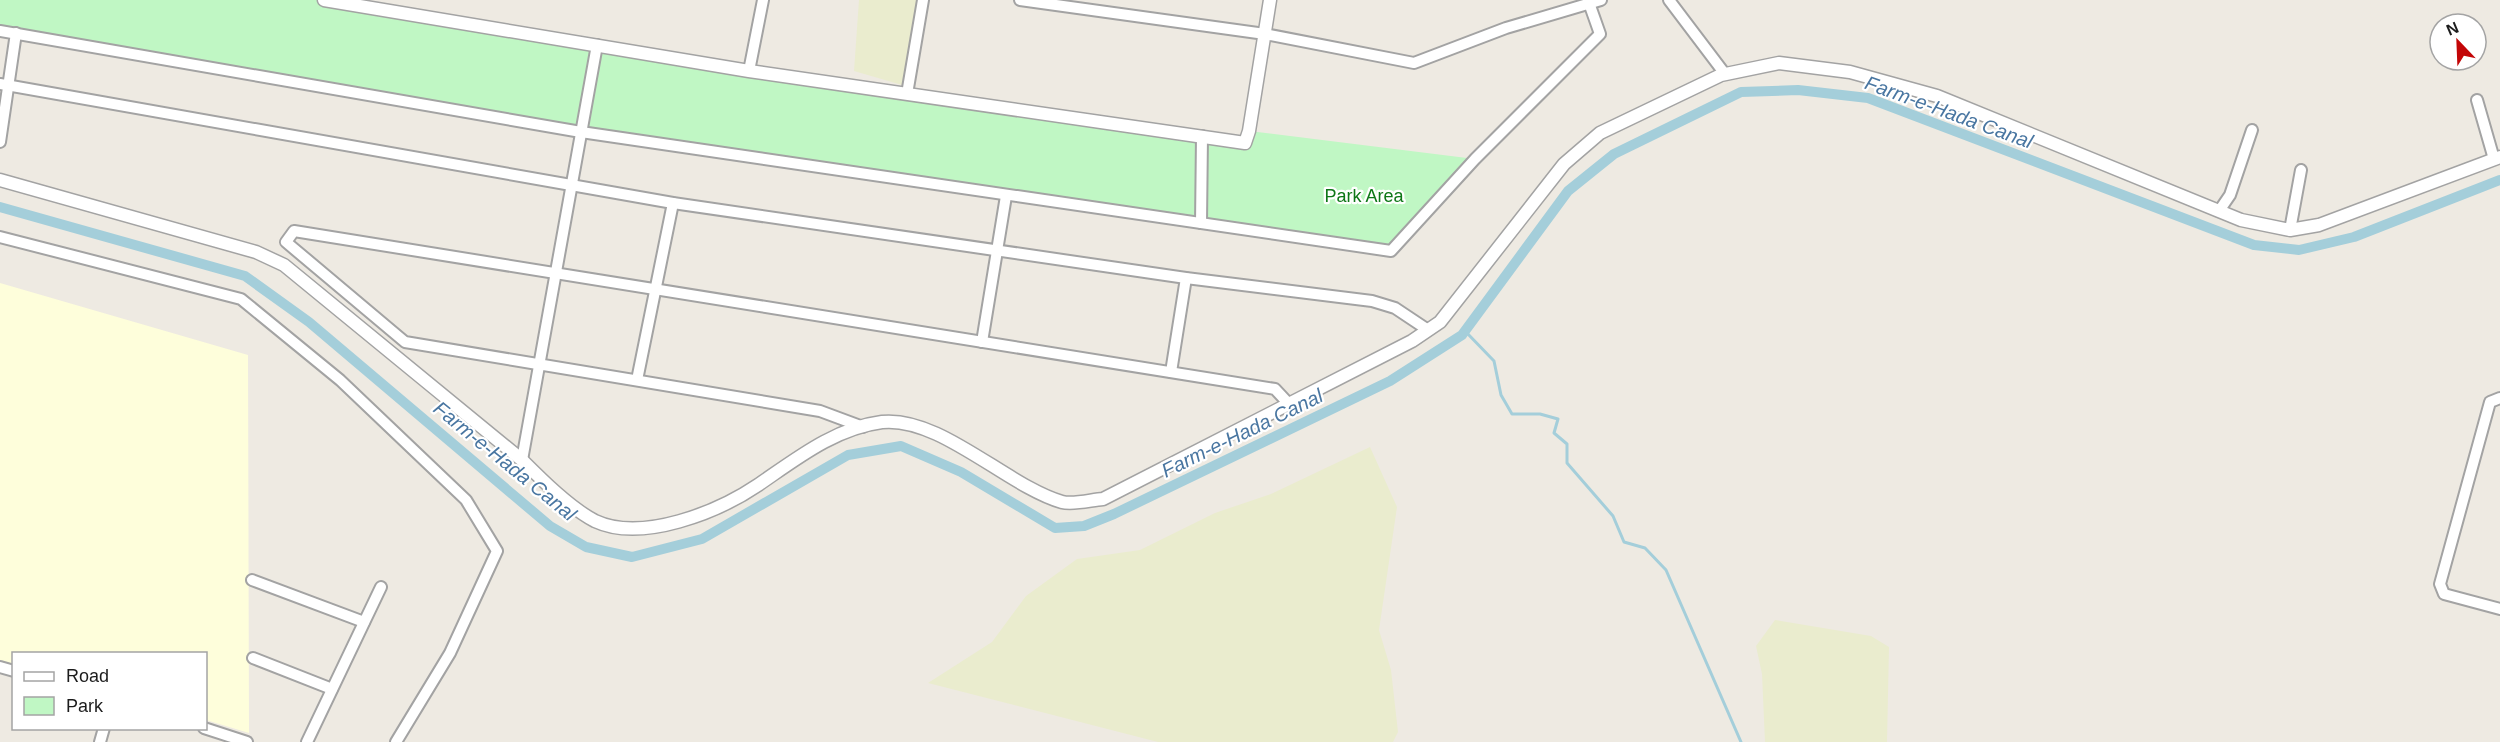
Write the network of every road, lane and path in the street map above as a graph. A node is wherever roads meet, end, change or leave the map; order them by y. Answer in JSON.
{"nodes":[{"id":1,"x":324,"y":0,"type":"edge"},
{"id":2,"x":763,"y":0,"type":"edge"},
{"id":3,"x":923,"y":0,"type":"edge"},
{"id":4,"x":1020,"y":0,"type":"edge"},
{"id":5,"x":1270,"y":0,"type":"edge"},
{"id":6,"x":1601,"y":0,"type":"edge"},
{"id":7,"x":1669,"y":0,"type":"edge"},
{"id":8,"x":1588,"y":3,"type":"edge"},
{"id":9,"x":393,"y":5,"type":"edge"},
{"id":10,"x":0,"y":31,"type":"edge"},
{"id":11,"x":16,"y":33,"type":"junction"},
{"id":12,"x":1265,"y":34,"type":"junction"},
{"id":13,"x":597,"y":45,"type":"junction"},
{"id":14,"x":749,"y":70,"type":"junction"},
{"id":15,"x":1725,"y":74,"type":"junction"},
{"id":16,"x":5,"y":84,"type":"edge"},
{"id":17,"x":907,"y":94,"type":"junction"},
{"id":18,"x":2477,"y":100,"type":"dead end"},
{"id":19,"x":2252,"y":130,"type":"dead end"},
{"id":20,"x":581,"y":132,"type":"junction"},
{"id":21,"x":1202,"y":136,"type":"junction"},
{"id":22,"x":0,"y":142,"type":"edge"},
{"id":23,"x":2497,"y":158,"type":"edge"},
{"id":24,"x":2301,"y":170,"type":"dead end"},
{"id":25,"x":0,"y":180,"type":"edge"},
{"id":26,"x":571,"y":186,"type":"junction"},
{"id":27,"x":1006,"y":196,"type":"junction"},
{"id":28,"x":673,"y":203,"type":"junction"},
{"id":29,"x":2219,"y":211,"type":"junction"},
{"id":30,"x":1201,"y":223,"type":"junction"},
{"id":31,"x":2290,"y":230,"type":"junction"},
{"id":32,"x":0,"y":237,"type":"edge"},
{"id":33,"x":997,"y":251,"type":"junction"},
{"id":34,"x":555,"y":275,"type":"junction"},
{"id":35,"x":1186,"y":278,"type":"junction"},
{"id":36,"x":654,"y":291,"type":"junction"},
{"id":37,"x":1428,"y":330,"type":"junction"},
{"id":38,"x":982,"y":342,"type":"junction"},
{"id":39,"x":539,"y":364,"type":"junction"},
{"id":40,"x":1172,"y":372,"type":"junction"},
{"id":41,"x":637,"y":380,"type":"junction"},
{"id":42,"x":2500,"y":398,"type":"edge"},
{"id":43,"x":1289,"y":404,"type":"junction"},
{"id":44,"x":863,"y":427,"type":"junction"},
{"id":45,"x":522,"y":460,"type":"junction"},
{"id":46,"x":252,"y":580,"type":"dead end"},
{"id":47,"x":381,"y":587,"type":"dead end"},
{"id":48,"x":2500,"y":609,"type":"edge"},
{"id":49,"x":364,"y":622,"type":"junction"},
{"id":50,"x":254,"y":658,"type":"dead end"},
{"id":51,"x":332,"y":689,"type":"junction"},
{"id":52,"x":206,"y":730,"type":"edge"},
{"id":53,"x":227,"y":739,"type":"edge"},
{"id":54,"x":248,"y":742,"type":"edge"},
{"id":55,"x":307,"y":742,"type":"edge"},
{"id":56,"x":396,"y":742,"type":"edge"}],
"edges":[{"from":1,"to":9,"type":"street"},
{"from":2,"to":14,"type":"street"},
{"from":3,"to":17,"type":"street"},
{"from":4,"to":12,"type":"street"},
{"from":5,"to":12,"type":"street"},
{"from":6,"to":8,"type":"street"},
{"from":7,"to":15,"type":"street"},
{"from":8,"to":12,"type":"street"},
{"from":8,"to":30,"type":"street"},
{"from":9,"to":13,"type":"street"},
{"from":10,"to":11,"type":"street"},
{"from":11,"to":16,"type":"street"},
{"from":11,"to":20,"type":"street"},
{"from":12,"to":21,"type":"street"},
{"from":13,"to":14,"type":"street"},
{"from":13,"to":20,"type":"street"},
{"from":14,"to":17,"type":"street"},
{"from":15,"to":29,"type":"street"},
{"from":15,"to":37,"type":"street"},
{"from":16,"to":22,"type":"street"},
{"from":16,"to":26,"type":"street"},
{"from":17,"to":21,"type":"street"},
{"from":18,"to":23,"type":"street"},
{"from":19,"to":29,"type":"street"},
{"from":20,"to":26,"type":"street"},
{"from":20,"to":27,"type":"street"},
{"from":21,"to":30,"type":"street"},
{"from":23,"to":31,"type":"street"},
{"from":24,"to":31,"type":"street"},
{"from":25,"to":45,"type":"street"},
{"from":26,"to":28,"type":"street"},
{"from":26,"to":34,"type":"street"},
{"from":27,"to":30,"type":"street"},
{"from":27,"to":33,"type":"street"},
{"from":28,"to":33,"type":"street"},
{"from":28,"to":36,"type":"street"},
{"from":29,"to":31,"type":"street"},
{"from":32,"to":56,"type":"street"},
{"from":33,"to":35,"type":"street"},
{"from":33,"to":38,"type":"street"},
{"from":34,"to":36,"type":"street"},
{"from":34,"to":39,"type":"street"},
{"from":34,"to":39,"type":"street"},
{"from":35,"to":37,"type":"street"},
{"from":35,"to":40,"type":"street"},
{"from":36,"to":38,"type":"street"},
{"from":36,"to":41,"type":"street"},
{"from":37,"to":43,"type":"street"},
{"from":38,"to":40,"type":"street"},
{"from":39,"to":41,"type":"street"},
{"from":39,"to":45,"type":"street"},
{"from":40,"to":43,"type":"street"},
{"from":41,"to":44,"type":"street"},
{"from":42,"to":48,"type":"street"},
{"from":43,"to":44,"type":"street"},
{"from":44,"to":45,"type":"street"},
{"from":46,"to":49,"type":"street"},
{"from":47,"to":49,"type":"street"},
{"from":49,"to":51,"type":"street"},
{"from":50,"to":51,"type":"street"},
{"from":51,"to":55,"type":"street"},
{"from":52,"to":53,"type":"street"},
{"from":53,"to":54,"type":"street"}]}
